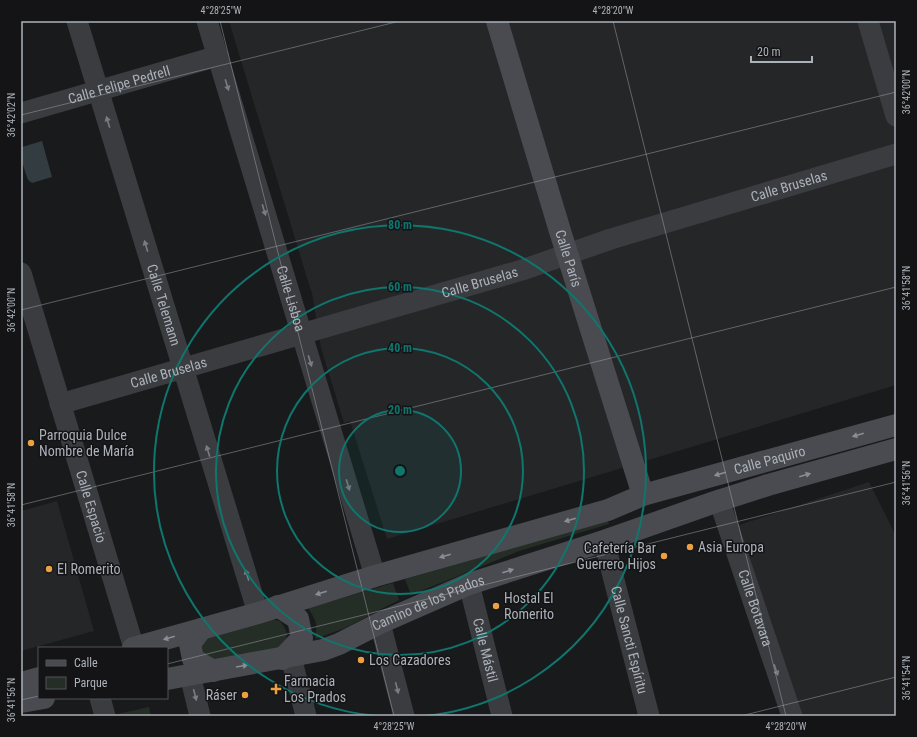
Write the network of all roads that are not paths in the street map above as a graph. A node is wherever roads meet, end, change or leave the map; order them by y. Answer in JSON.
{"nodes":[{"id":1,"x":77,"y":21,"type":"edge"},
{"id":2,"x":207,"y":21,"type":"edge"},
{"id":3,"x":497,"y":21,"type":"edge"},
{"id":4,"x":868,"y":21,"type":"edge"},
{"id":5,"x":218,"y":56,"type":"junction"},
{"id":6,"x":98,"y":91,"type":"junction"},
{"id":7,"x":21,"y":113,"type":"edge"},
{"id":8,"x":896,"y":116,"type":"edge"},
{"id":9,"x":896,"y":154,"type":"edge"},
{"id":10,"x":567,"y":254,"type":"junction"},
{"id":11,"x":21,"y":273,"type":"edge"},
{"id":12,"x":302,"y":334,"type":"junction"},
{"id":13,"x":183,"y":368,"type":"junction"},
{"id":14,"x":60,"y":404,"type":"junction"},
{"id":15,"x":896,"y":425,"type":"edge"},
{"id":16,"x":896,"y":449,"type":"edge"},
{"id":17,"x":643,"y":495,"type":"junction"},
{"id":18,"x":719,"y":500,"type":"junction"},
{"id":19,"x":686,"y":512,"type":"junction"},
{"id":20,"x":608,"y":539,"type":"junction"},
{"id":21,"x":375,"y":576,"type":"junction"},
{"id":22,"x":469,"y":584,"type":"junction"},
{"id":23,"x":268,"y":609,"type":"junction"},
{"id":24,"x":380,"y":623,"type":"junction"},
{"id":25,"x":201,"y":629,"type":"junction"},
{"id":26,"x":133,"y":647,"type":"edge"},
{"id":27,"x":137,"y":647,"type":"edge"},
{"id":28,"x":287,"y":658,"type":"junction"},
{"id":29,"x":213,"y":671,"type":"junction"},
{"id":30,"x":190,"y":675,"type":"junction"},
{"id":31,"x":38,"y":678,"type":"edge"},
{"id":32,"x":168,"y":678,"type":"edge"},
{"id":33,"x":21,"y":684,"type":"edge"},
{"id":34,"x":38,"y":699,"type":"edge"},
{"id":35,"x":100,"y":699,"type":"edge"},
{"id":36,"x":21,"y":702,"type":"edge"},
{"id":37,"x":105,"y":716,"type":"edge"},
{"id":38,"x":200,"y":716,"type":"edge"},
{"id":39,"x":306,"y":716,"type":"edge"},
{"id":40,"x":404,"y":716,"type":"edge"},
{"id":41,"x":502,"y":716,"type":"edge"},
{"id":42,"x":649,"y":716,"type":"edge"},
{"id":43,"x":792,"y":716,"type":"edge"}],
"edges":[{"from":1,"to":6,"type":"street","name":"Calle Telemann"},
{"from":2,"to":5,"type":"street","name":"Calle Lisboa"},
{"from":3,"to":10,"type":"main road","name":"Calle París"},
{"from":4,"to":8,"type":"street"},
{"from":5,"to":6,"type":"street","name":"Calle Felipe Pedrell"},
{"from":5,"to":12,"type":"street","name":"Calle Lisboa","one_way":true},
{"from":6,"to":7,"type":"street","name":"Calle Felipe Pedrell"},
{"from":13,"to":6,"type":"street","name":"Calle Telemann","one_way":true},
{"from":9,"to":10,"type":"street","name":"Calle Bruselas"},
{"from":10,"to":12,"type":"street","name":"Calle Bruselas"},
{"from":10,"to":17,"type":"main road","name":"Calle París"},
{"from":11,"to":14,"type":"street","name":"Calle Espacio"},
{"from":12,"to":13,"type":"street","name":"Calle Bruselas"},
{"from":12,"to":21,"type":"street","name":"Calle Lisboa","one_way":true},
{"from":13,"to":14,"type":"street","name":"Calle Bruselas"},
{"from":23,"to":13,"type":"street","name":"Calle Telemann","one_way":true},
{"from":14,"to":26,"type":"street","name":"Calle Espacio"},
{"from":15,"to":17,"type":"main road","name":"Calle Paquiro","one_way":true},
{"from":18,"to":16,"type":"main road","name":"Calle Paquiro","one_way":true},
{"from":17,"to":19,"type":"main road"},
{"from":17,"to":20,"type":"main road"},
{"from":17,"to":21,"type":"main road","one_way":true},
{"from":18,"to":19,"type":"main road","name":"Calle Paquiro"},
{"from":18,"to":43,"type":"street","name":"Calle Botavara","one_way":true},
{"from":19,"to":20,"type":"main road","name":"Camino de los Prados"},
{"from":22,"to":20,"type":"main road","name":"Camino de los Prados","one_way":true},
{"from":20,"to":42,"type":"street","name":"Calle Sancti Espíritu"},
{"from":21,"to":23,"type":"main road","one_way":true},
{"from":22,"to":24,"type":"main road","name":"Camino de los Prados"},
{"from":22,"to":41,"type":"street","name":"Calle Mástil"},
{"from":23,"to":25,"type":"main road"},
{"from":23,"to":28,"type":"main road"},
{"from":24,"to":28,"type":"main road","name":"Camino de los Prados"},
{"from":24,"to":40,"type":"street","one_way":true},
{"from":25,"to":27,"type":"main road","one_way":true},
{"from":25,"to":29,"type":"main road"},
{"from":29,"to":28,"type":"main road","name":"Camino de los Prados","one_way":true},
{"from":28,"to":39,"type":"street"},
{"from":29,"to":30,"type":"main road","name":"Camino de los Prados"},
{"from":30,"to":32,"type":"main road","name":"Camino de los Prados"},
{"from":30,"to":38,"type":"street","one_way":true},
{"from":31,"to":33,"type":"main road"},
{"from":34,"to":36,"type":"main road"},
{"from":35,"to":37,"type":"street"}]}
